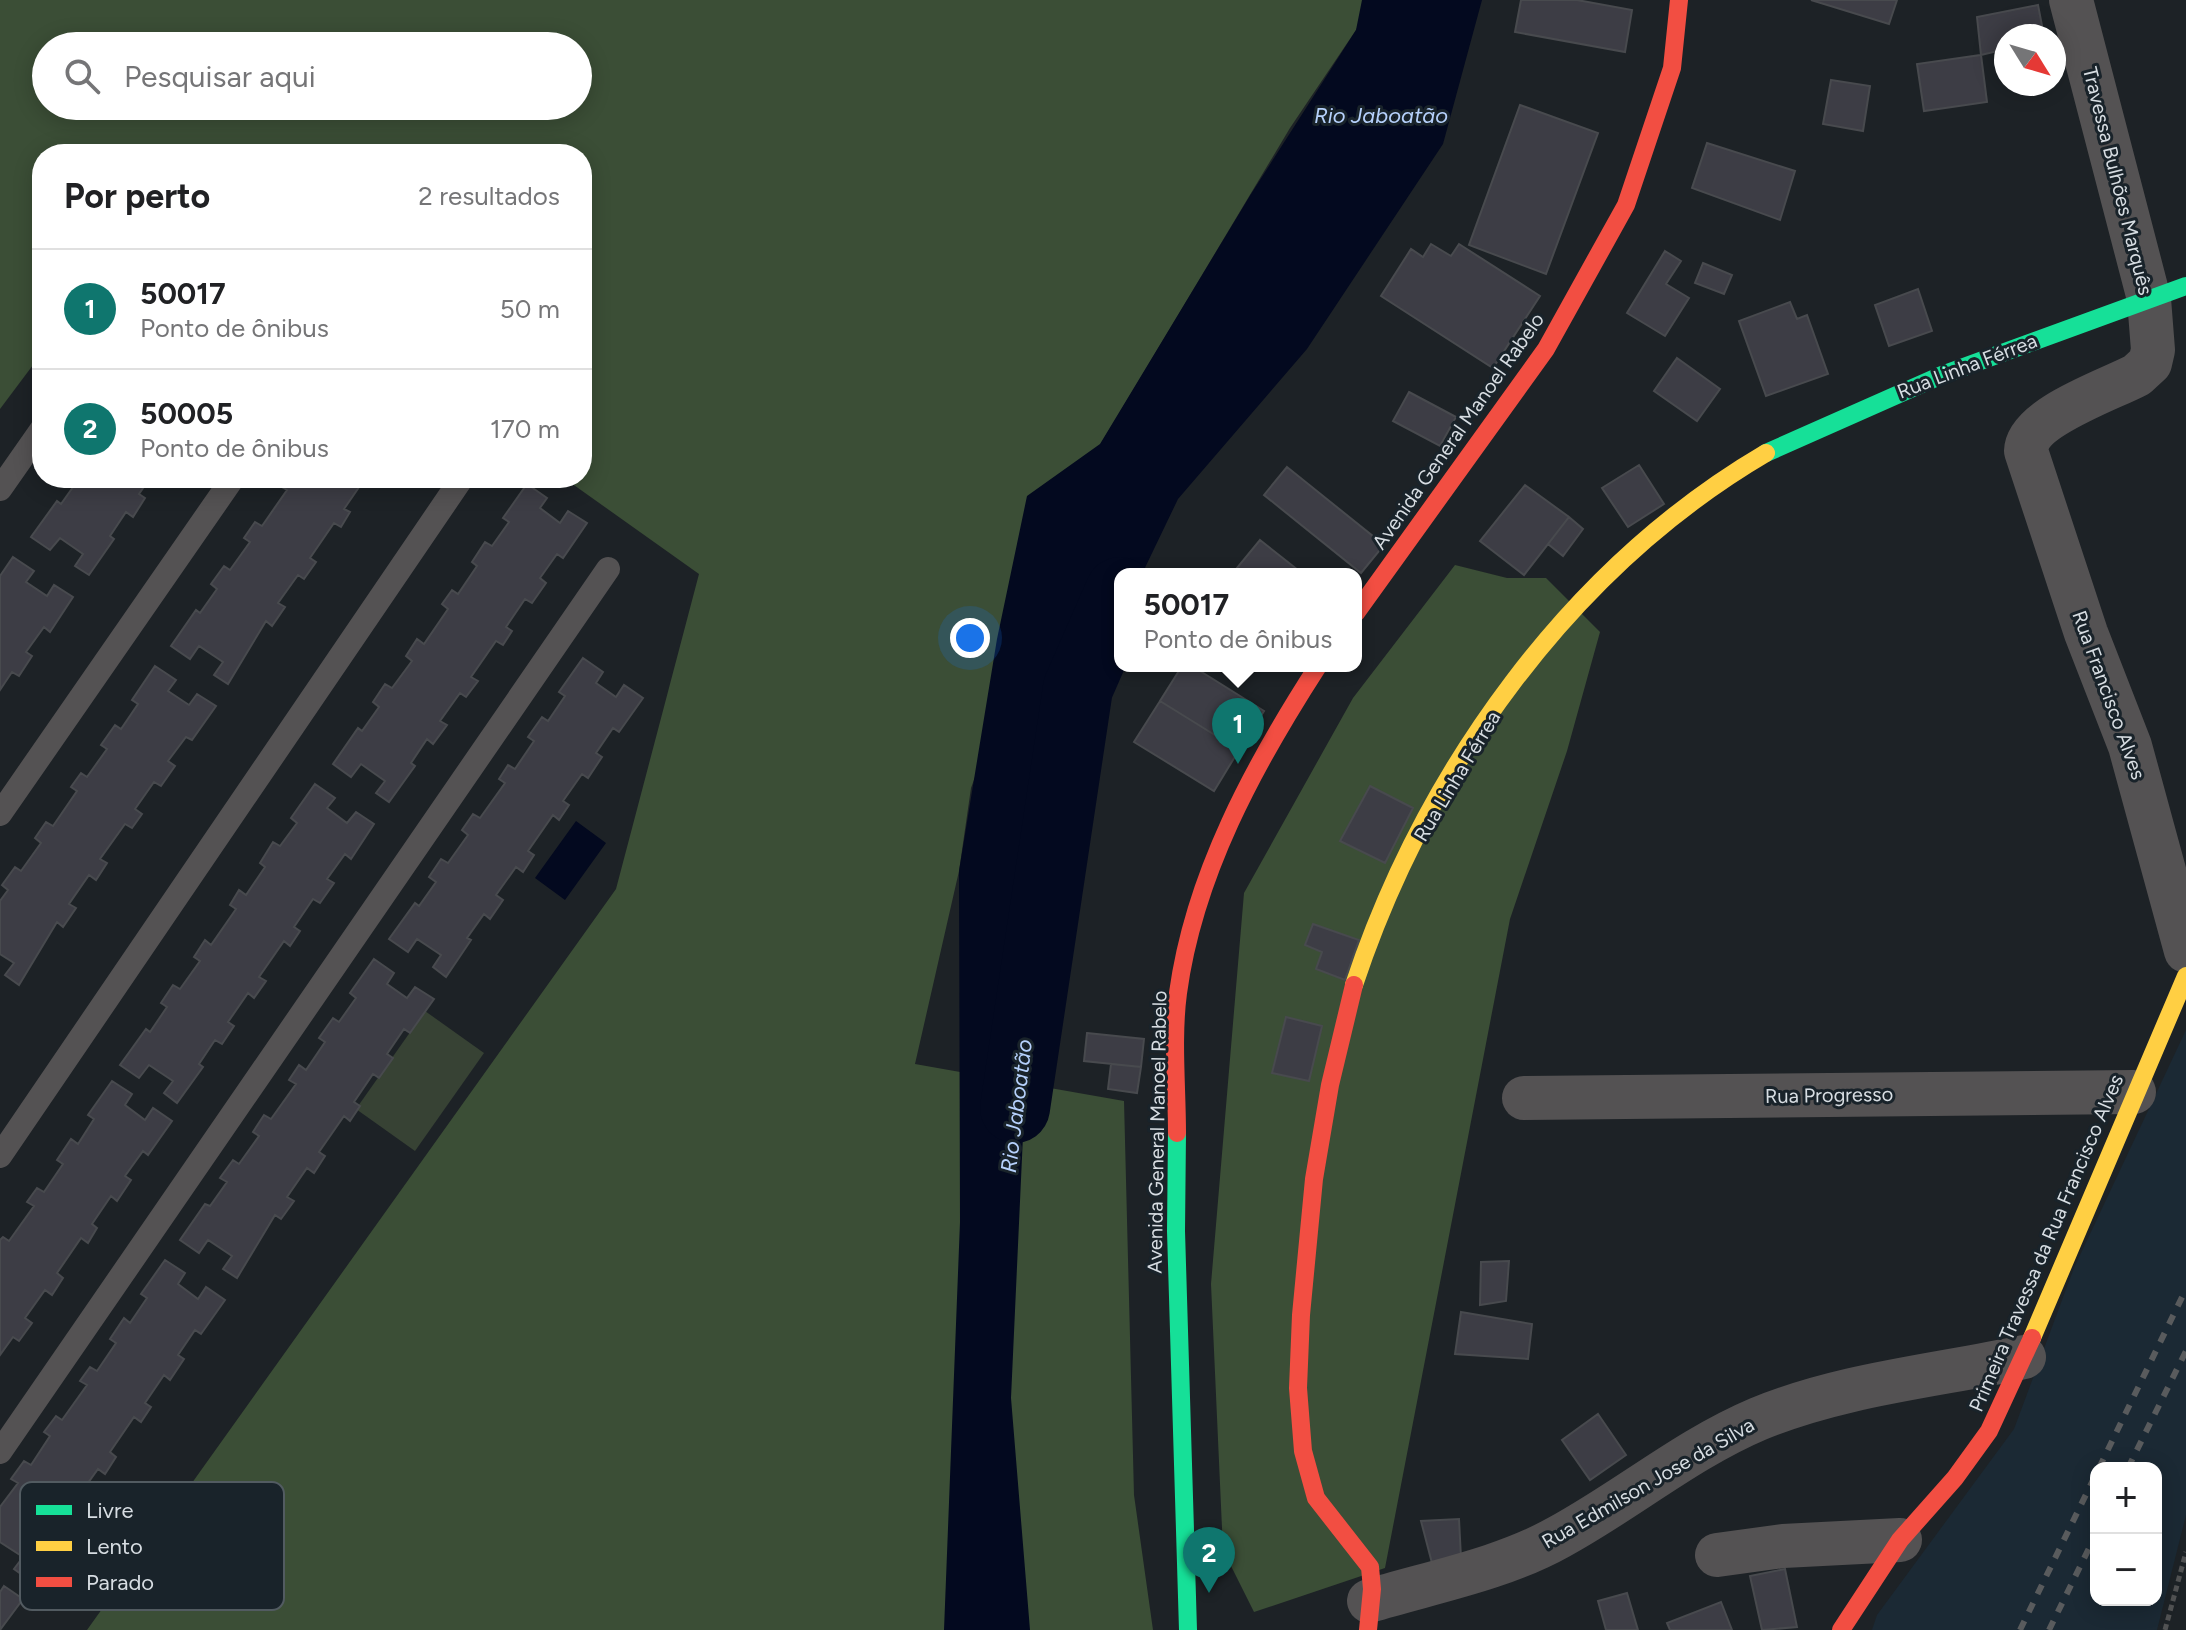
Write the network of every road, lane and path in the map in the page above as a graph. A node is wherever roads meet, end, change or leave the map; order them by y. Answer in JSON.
{"nodes":[{"id":1,"x":1679,"y":0,"type":"edge"},
{"id":2,"x":2071,"y":0,"type":"edge"},
{"id":3,"x":2167,"y":293,"type":"edge"},
{"id":4,"x":2026,"y":441,"type":"joint"},
{"id":5,"x":32,"y":443,"type":"edge"},
{"id":6,"x":226,"y":488,"type":"edge"},
{"id":7,"x":455,"y":488,"type":"edge"},
{"id":8,"x":0,"y":489,"type":"edge"},
{"id":9,"x":608,"y":569,"type":"dead end"},
{"id":10,"x":1362,"y":605,"type":"edge"},
{"id":11,"x":1314,"y":672,"type":"edge"},
{"id":12,"x":0,"y":814,"type":"edge"},
{"id":13,"x":2186,"y":951,"type":"edge"},
{"id":14,"x":2186,"y":976,"type":"edge"},
{"id":15,"x":2134,"y":1092,"type":"junction"},
{"id":16,"x":1524,"y":1098,"type":"dead end"},
{"id":17,"x":0,"y":1156,"type":"edge"},
{"id":18,"x":2024,"y":1357,"type":"junction"},
{"id":19,"x":0,"y":1452,"type":"edge"},
{"id":20,"x":1900,"y":1540,"type":"junction"},
{"id":21,"x":2186,"y":1552,"type":"edge"},
{"id":22,"x":1717,"y":1555,"type":"dead end"},
{"id":23,"x":1368,"y":1616,"type":"edge"},
{"id":24,"x":1188,"y":1630,"type":"edge"},
{"id":25,"x":1841,"y":1630,"type":"edge"},
{"id":26,"x":2165,"y":1630,"type":"edge"}],
"edges":[{"from":1,"to":10,"type":"street","name":"Avenida General Manoel Rabelo"},
{"from":2,"to":3,"type":"street","name":"Travessa Bulhões Marquês"},
{"from":3,"to":4,"type":"street","name":"Travessa Bulhões Marquês"},
{"from":3,"to":23,"type":"street","name":"Rua Linha Férrea"},
{"from":4,"to":13,"type":"street","name":"Rua Francisco Alves"},
{"from":5,"to":8,"type":"lane"},
{"from":6,"to":12,"type":"lane"},
{"from":7,"to":17,"type":"lane"},
{"from":9,"to":19,"type":"lane"},
{"from":11,"to":24,"type":"street","name":"Avenida General Manoel Rabelo"},
{"from":14,"to":15,"type":"street","name":"Primeira Travessa da Rua Francisco Alves"},
{"from":15,"to":16,"type":"street","name":"Rua Progresso"},
{"from":15,"to":18,"type":"street","name":"Primeira Travessa da Rua Francisco Alves"},
{"from":18,"to":20,"type":"street","name":"Primeira Travessa da Rua Francisco Alves"},
{"from":18,"to":23,"type":"street","name":"Rua Edmilson Jose da Silva"},
{"from":20,"to":22,"type":"street"},
{"from":20,"to":25,"type":"street","name":"Primeira Travessa da Rua Francisco Alves"},
{"from":21,"to":26,"type":"path"}]}
